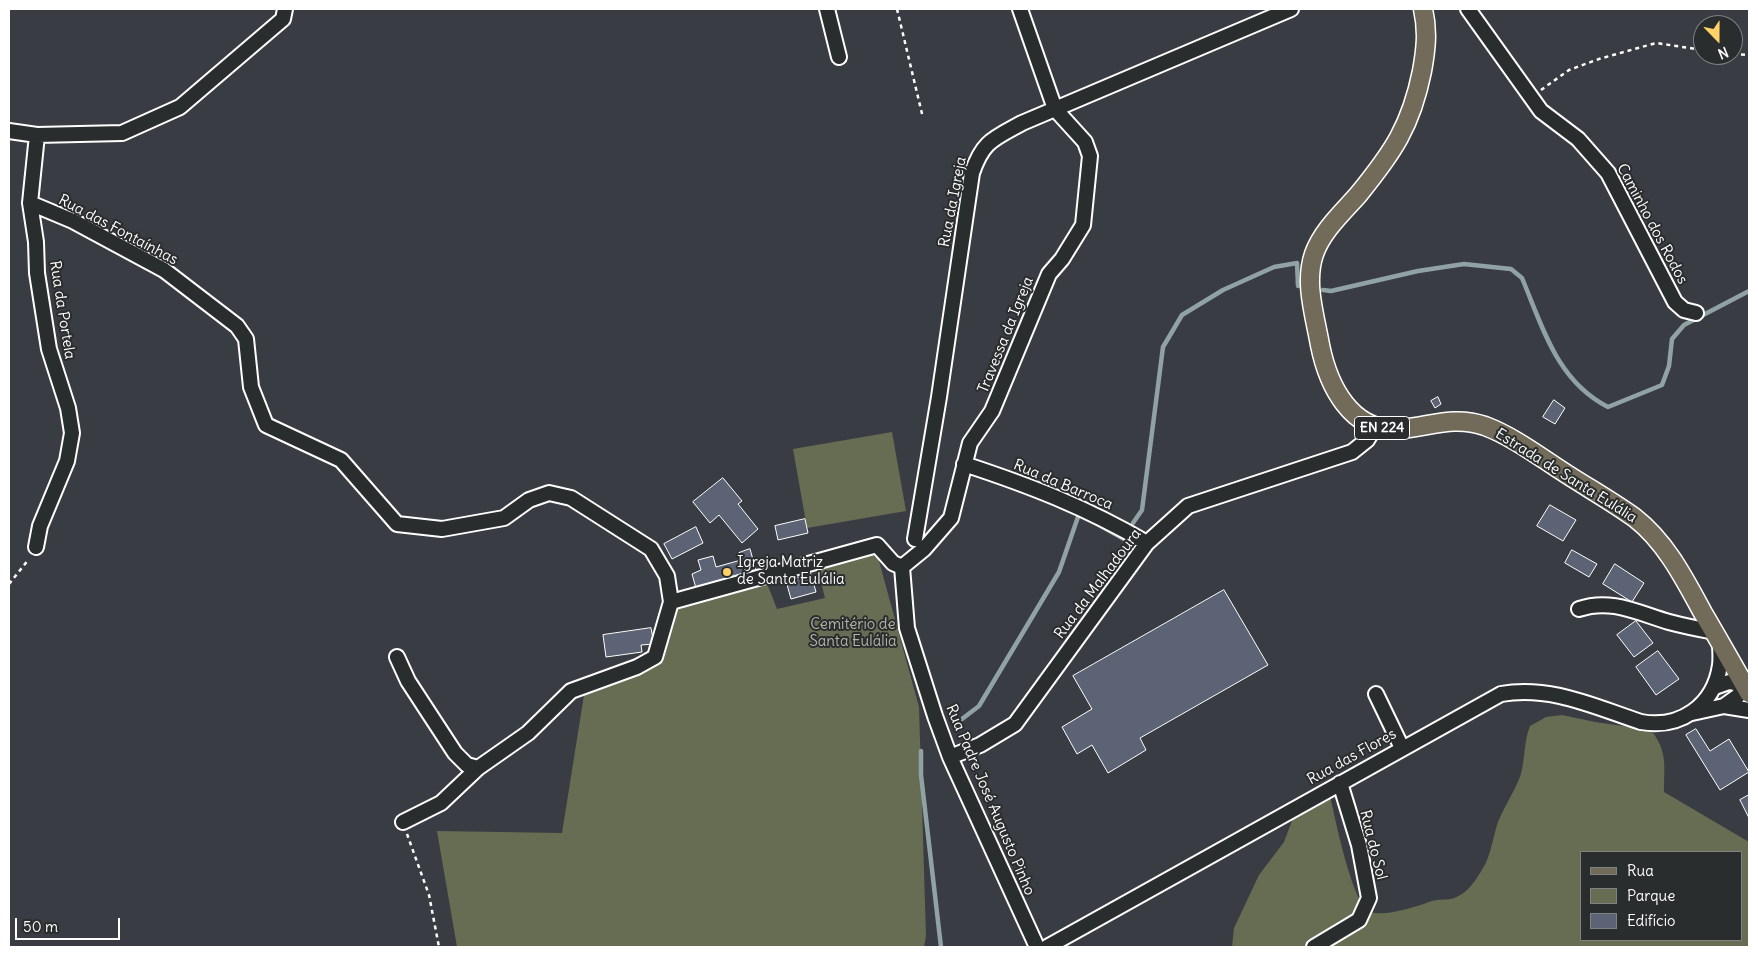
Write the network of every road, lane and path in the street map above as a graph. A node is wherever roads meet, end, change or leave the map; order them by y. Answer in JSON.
{"nodes":[{"id":1,"x":285,"y":9,"type":"edge"},
{"id":2,"x":827,"y":9,"type":"edge"},
{"id":3,"x":897,"y":9,"type":"edge"},
{"id":4,"x":1020,"y":9,"type":"edge"},
{"id":5,"x":1291,"y":9,"type":"edge"},
{"id":6,"x":1423,"y":9,"type":"edge"},
{"id":7,"x":1468,"y":9,"type":"edge"},
{"id":8,"x":1693,"y":49,"type":"edge"},
{"id":9,"x":839,"y":57,"type":"dead end"},
{"id":10,"x":1530,"y":97,"type":"junction"},
{"id":11,"x":1055,"y":109,"type":"junction"},
{"id":12,"x":923,"y":118,"type":"dead end"},
{"id":13,"x":9,"y":131,"type":"edge"},
{"id":14,"x":37,"y":135,"type":"junction"},
{"id":15,"x":30,"y":203,"type":"junction"},
{"id":16,"x":1696,"y":313,"type":"dead end"},
{"id":17,"x":1374,"y":427,"type":"junction"},
{"id":18,"x":964,"y":464,"type":"junction"},
{"id":19,"x":915,"y":539,"type":"dead end"},
{"id":20,"x":1147,"y":543,"type":"junction"},
{"id":21,"x":36,"y":547,"type":"joint"},
{"id":22,"x":902,"y":567,"type":"junction"},
{"id":23,"x":9,"y":584,"type":"edge"},
{"id":24,"x":671,"y":602,"type":"junction"},
{"id":25,"x":1579,"y":609,"type":"dead end"},
{"id":26,"x":1717,"y":637,"type":"junction"},
{"id":27,"x":397,"y":657,"type":"dead end"},
{"id":28,"x":1715,"y":686,"type":"junction"},
{"id":29,"x":1747,"y":689,"type":"edge"},
{"id":30,"x":1376,"y":694,"type":"dead end"},
{"id":31,"x":1724,"y":706,"type":"junction"},
{"id":32,"x":1749,"y":710,"type":"edge"},
{"id":33,"x":1692,"y":713,"type":"junction"},
{"id":34,"x":1402,"y":748,"type":"junction"},
{"id":35,"x":950,"y":757,"type":"junction"},
{"id":36,"x":478,"y":768,"type":"junction"},
{"id":37,"x":1340,"y":783,"type":"junction"},
{"id":38,"x":403,"y":822,"type":"joint"},
{"id":39,"x":439,"y":947,"type":"edge"},
{"id":40,"x":1037,"y":947,"type":"edge"},
{"id":41,"x":1047,"y":947,"type":"edge"},
{"id":42,"x":1314,"y":947,"type":"edge"}],
"edges":[{"from":1,"to":14,"type":"street"},
{"from":2,"to":9,"type":"street"},
{"from":3,"to":12,"type":"path"},
{"from":4,"to":11,"type":"street"},
{"from":5,"to":11,"type":"street","name":"Rua da Igreja"},
{"from":6,"to":17,"type":"main road","name":"Estrada de Santa Eulália","number":"EN 224"},
{"from":7,"to":10,"type":"street","name":"Caminho dos Rodos"},
{"from":8,"to":10,"type":"path"},
{"from":10,"to":16,"type":"street","name":"Caminho dos Rodos"},
{"from":11,"to":18,"type":"street","name":"Travessa da Igreja"},
{"from":11,"to":19,"type":"street","name":"Rua da Igreja"},
{"from":13,"to":14,"type":"street"},
{"from":14,"to":15,"type":"street"},
{"from":15,"to":21,"type":"street","name":"Rua da Portela"},
{"from":15,"to":24,"type":"street","name":"Rua das Fontaínhas"},
{"from":17,"to":20,"type":"street","name":"Rua da Malhadoura"},
{"from":17,"to":26,"type":"main road","name":"Estrada de Santa Eulália","number":"EN 224"},
{"from":18,"to":20,"type":"street","name":"Rua da Barroca"},
{"from":18,"to":22,"type":"street","name":"Travessa da Igreja"},
{"from":20,"to":35,"type":"street","name":"Rua da Malhadoura"},
{"from":21,"to":23,"type":"path"},
{"from":22,"to":24,"type":"street"},
{"from":22,"to":35,"type":"street","name":"Rua Padre José Augusto Pinho"},
{"from":24,"to":36,"type":"street"},
{"from":25,"to":26,"type":"street"},
{"from":26,"to":28,"type":"street"},
{"from":26,"to":29,"type":"main road","name":"Estrada de Santa Eulália","number":"EN 224"},
{"from":27,"to":36,"type":"street"},
{"from":28,"to":29,"type":"street"},
{"from":28,"to":33,"type":"street"},
{"from":29,"to":31,"type":"street"},
{"from":30,"to":34,"type":"street"},
{"from":31,"to":32,"type":"street"},
{"from":31,"to":33,"type":"street","name":"Rua das Flores"},
{"from":33,"to":34,"type":"street","name":"Rua das Flores"},
{"from":34,"to":37,"type":"street","name":"Rua das Flores"},
{"from":35,"to":40,"type":"street","name":"Rua Padre José Augusto Pinho"},
{"from":36,"to":38,"type":"street"},
{"from":37,"to":41,"type":"street","name":"Rua das Flores"},
{"from":37,"to":42,"type":"street","name":"Rua do Sol"},
{"from":38,"to":39,"type":"path"}]}
